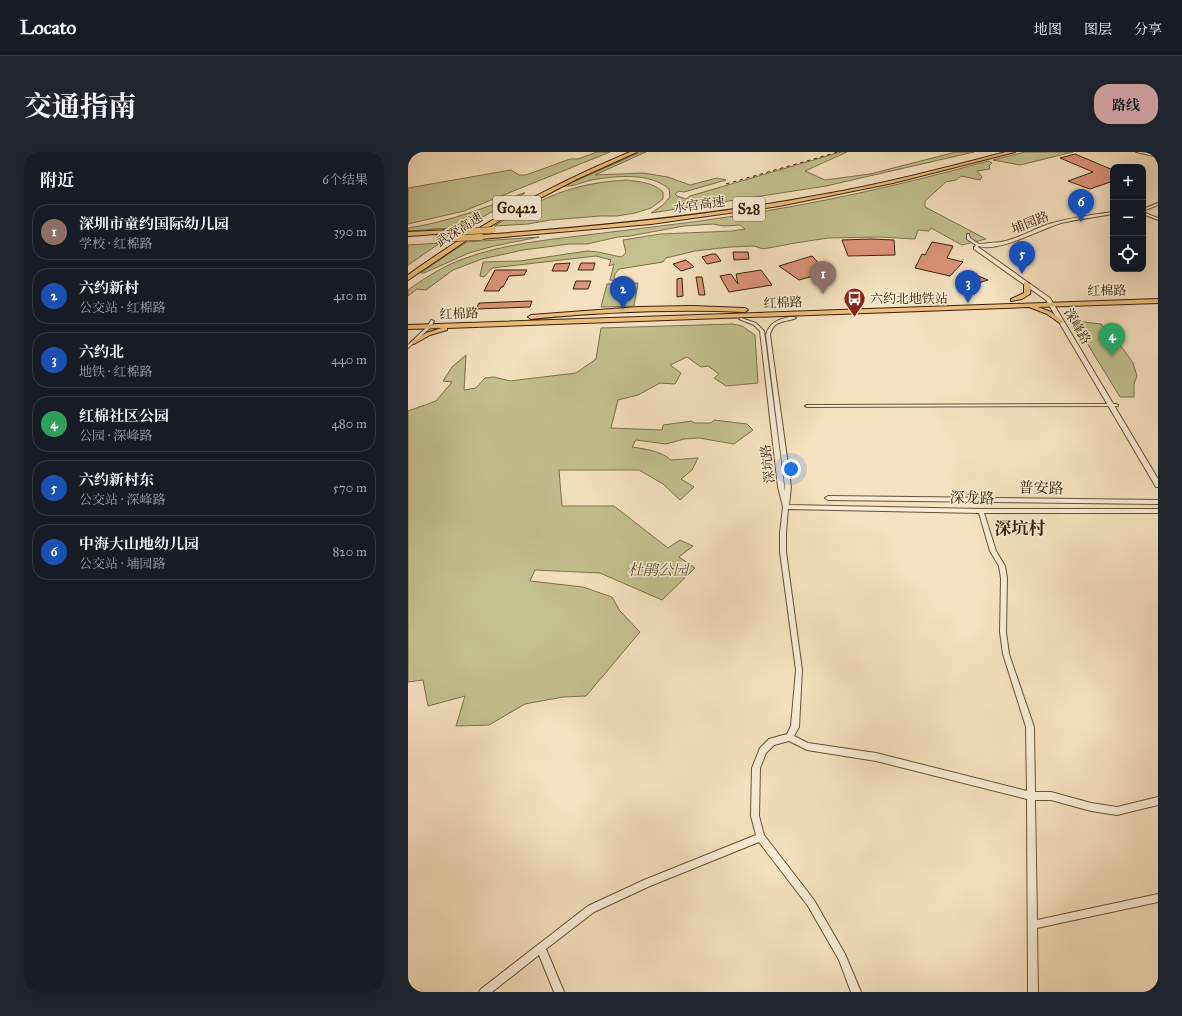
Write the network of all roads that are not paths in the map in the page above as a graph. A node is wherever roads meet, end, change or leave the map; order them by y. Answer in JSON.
{"nodes":[{"id":1,"x":623,"y":152,"type":"edge"},
{"id":2,"x":634,"y":152,"type":"edge"},
{"id":3,"x":990,"y":152,"type":"edge"},
{"id":4,"x":1012,"y":152,"type":"edge"},
{"id":5,"x":1137,"y":152,"type":"edge"},
{"id":6,"x":1146,"y":152,"type":"edge"},
{"id":7,"x":1158,"y":155,"type":"edge"},
{"id":8,"x":1158,"y":202,"type":"edge"},
{"id":9,"x":1146,"y":208,"type":"edge"},
{"id":10,"x":1146,"y":212,"type":"edge"},
{"id":11,"x":1110,"y":214,"type":"edge"},
{"id":12,"x":1110,"y":215,"type":"edge"},
{"id":13,"x":1158,"y":219,"type":"edge"},
{"id":14,"x":408,"y":234,"type":"edge"},
{"id":15,"x":968,"y":235,"type":"dead end"},
{"id":16,"x":408,"y":241,"type":"edge"},
{"id":17,"x":977,"y":247,"type":"junction"},
{"id":18,"x":990,"y":254,"type":"junction"},
{"id":19,"x":408,"y":270,"type":"edge"},
{"id":20,"x":408,"y":278,"type":"edge"},
{"id":21,"x":1026,"y":283,"type":"junction"},
{"id":22,"x":1158,"y":296,"type":"edge"},
{"id":23,"x":1051,"y":301,"type":"junction"},
{"id":24,"x":1158,"y":301,"type":"edge"},
{"id":25,"x":1012,"y":303,"type":"junction"},
{"id":26,"x":927,"y":309,"type":"junction"},
{"id":27,"x":794,"y":318,"type":"junction"},
{"id":28,"x":741,"y":319,"type":"junction"},
{"id":29,"x":408,"y":322,"type":"edge"},
{"id":30,"x":547,"y":322,"type":"junction"},
{"id":31,"x":1061,"y":322,"type":"junction"},
{"id":32,"x":429,"y":324,"type":"junction"},
{"id":33,"x":465,"y":325,"type":"junction"},
{"id":34,"x":408,"y":327,"type":"edge"},
{"id":35,"x":408,"y":331,"type":"edge"},
{"id":36,"x":410,"y":342,"type":"edge"},
{"id":37,"x":408,"y":347,"type":"edge"},
{"id":38,"x":1113,"y":405,"type":"junction"},
{"id":39,"x":807,"y":406,"type":"dead end"},
{"id":40,"x":1158,"y":475,"type":"edge"},
{"id":41,"x":1158,"y":485,"type":"edge"},
{"id":42,"x":828,"y":498,"type":"dead end"},
{"id":43,"x":1158,"y":502,"type":"edge"},
{"id":44,"x":786,"y":507,"type":"junction"},
{"id":45,"x":981,"y":511,"type":"junction"},
{"id":46,"x":1158,"y":511,"type":"edge"},
{"id":47,"x":789,"y":737,"type":"junction"},
{"id":48,"x":1031,"y":796,"type":"junction"},
{"id":49,"x":1158,"y":801,"type":"edge"},
{"id":50,"x":761,"y":837,"type":"junction"},
{"id":51,"x":1158,"y":898,"type":"edge"},
{"id":52,"x":1032,"y":925,"type":"junction"},
{"id":53,"x":541,"y":948,"type":"junction"},
{"id":54,"x":484,"y":992,"type":"edge"},
{"id":55,"x":559,"y":992,"type":"edge"},
{"id":56,"x":856,"y":992,"type":"edge"},
{"id":57,"x":1033,"y":992,"type":"edge"}],
"edges":[{"from":1,"to":19,"type":"highway","name":"武深高速","number":"G0422"},
{"from":2,"to":20,"type":"highway","name":"武深高速","number":"G0422"},
{"from":3,"to":14,"type":"highway","name":"水官高速","number":"S28","bridge":true},
{"from":4,"to":16,"type":"highway","name":"水官高速","number":"S28","bridge":true},
{"from":5,"to":7,"type":"street"},
{"from":6,"to":7,"type":"street"},
{"from":8,"to":9,"type":"street"},
{"from":10,"to":13,"type":"street"},
{"from":11,"to":17,"type":"street","name":"埔园路"},
{"from":12,"to":18,"type":"street","name":"埔园路"},
{"from":15,"to":17,"type":"street","name":"深峰路"},
{"from":17,"to":18,"type":"street","name":"深峰路"},
{"from":17,"to":21,"type":"street","name":"深峰路"},
{"from":18,"to":23,"type":"street","name":"深峰路"},
{"from":21,"to":23,"type":"street","name":"深峰路"},
{"from":21,"to":25,"type":"main road"},
{"from":22,"to":23,"type":"main road","name":"红棉路"},
{"from":23,"to":24,"type":"main road","name":"红棉路"},
{"from":23,"to":25,"type":"main road","name":"红棉路"},
{"from":23,"to":31,"type":"street","name":"深峰路"},
{"from":23,"to":38,"type":"street","name":"深峰路"},
{"from":25,"to":26,"type":"main road","name":"红棉路"},
{"from":25,"to":31,"type":"main road"},
{"from":25,"to":32,"type":"main road","name":"红棉路"},
{"from":26,"to":27,"type":"main road"},
{"from":26,"to":30,"type":"main road","name":"红棉路"},
{"from":27,"to":28,"type":"main road"},
{"from":27,"to":44,"type":"street","name":"深坑路"},
{"from":28,"to":30,"type":"main road"},
{"from":28,"to":44,"type":"street","name":"深坑路"},
{"from":29,"to":32,"type":"main road","name":"红棉路"},
{"from":30,"to":33,"type":"main road","name":"红棉路"},
{"from":31,"to":38,"type":"street","name":"深峰路"},
{"from":32,"to":33,"type":"main road","name":"红棉路"},
{"from":32,"to":34,"type":"main road","name":"红棉路"},
{"from":32,"to":36,"type":"street"},
{"from":33,"to":36,"type":"main road"},
{"from":35,"to":36,"type":"main road"},
{"from":36,"to":37,"type":"street"},
{"from":38,"to":39,"type":"street"},
{"from":38,"to":40,"type":"street","name":"深峰路"},
{"from":38,"to":41,"type":"street","name":"深峰路"},
{"from":42,"to":43,"type":"street","name":"普安路"},
{"from":44,"to":45,"type":"street","name":"深龙路"},
{"from":44,"to":47,"type":"street"},
{"from":45,"to":46,"type":"street","name":"深龙路"},
{"from":45,"to":48,"type":"street"},
{"from":47,"to":48,"type":"street"},
{"from":47,"to":50,"type":"street"},
{"from":48,"to":49,"type":"street"},
{"from":48,"to":52,"type":"street"},
{"from":50,"to":53,"type":"street"},
{"from":50,"to":56,"type":"street"},
{"from":51,"to":52,"type":"street"},
{"from":52,"to":57,"type":"street"},
{"from":53,"to":54,"type":"street"},
{"from":53,"to":55,"type":"street"}]}
